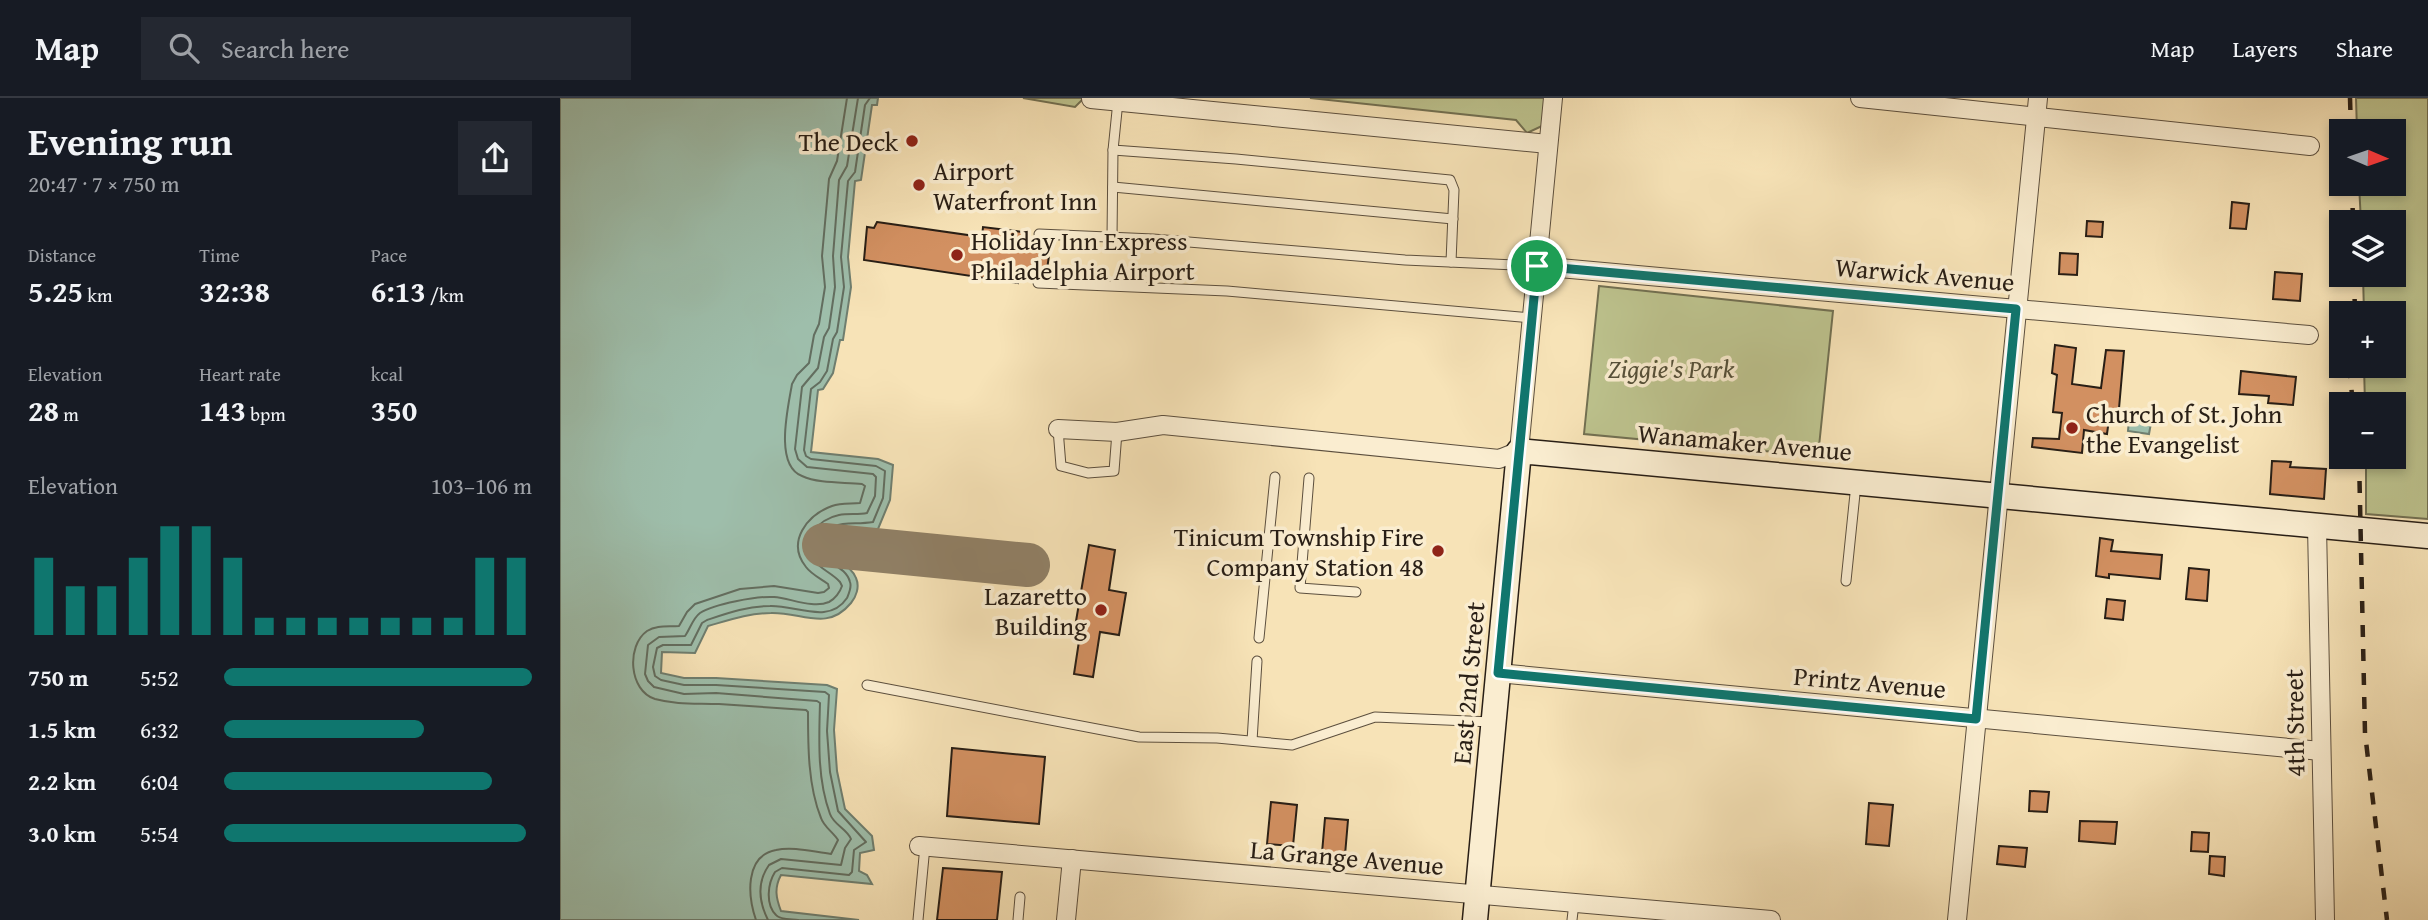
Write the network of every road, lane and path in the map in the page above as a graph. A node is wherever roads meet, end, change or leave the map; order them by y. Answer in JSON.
{"nodes":[{"id":1,"x":1553,"y":98,"type":"edge"},
{"id":2,"x":1860,"y":98,"type":"edge"},
{"id":3,"x":1091,"y":99,"type":"edge"},
{"id":4,"x":1118,"y":101,"type":"junction"},
{"id":5,"x":2037,"y":107,"type":"edge"},
{"id":6,"x":1548,"y":144,"type":"junction"},
{"id":7,"x":2310,"y":146,"type":"dead end"},
{"id":8,"x":1113,"y":150,"type":"junction"},
{"id":9,"x":1112,"y":187,"type":"junction"},
{"id":10,"x":1453,"y":219,"type":"junction"},
{"id":11,"x":1039,"y":234,"type":"dead end"},
{"id":12,"x":1112,"y":237,"type":"junction"},
{"id":13,"x":1451,"y":262,"type":"junction"},
{"id":14,"x":1537,"y":266,"type":"junction"},
{"id":15,"x":1038,"y":283,"type":"dead end"},
{"id":16,"x":2016,"y":309,"type":"junction"},
{"id":17,"x":1532,"y":318,"type":"junction"},
{"id":18,"x":2309,"y":335,"type":"dead end"},
{"id":19,"x":1058,"y":429,"type":"joint"},
{"id":20,"x":1117,"y":432,"type":"junction"},
{"id":21,"x":1519,"y":451,"type":"junction"},
{"id":22,"x":1275,"y":477,"type":"dead end"},
{"id":23,"x":1309,"y":478,"type":"dead end"},
{"id":24,"x":1856,"y":482,"type":"junction"},
{"id":25,"x":1997,"y":496,"type":"junction"},
{"id":26,"x":2317,"y":526,"type":"junction"},
{"id":27,"x":2428,"y":536,"type":"edge"},
{"id":28,"x":1846,"y":581,"type":"dead end"},
{"id":29,"x":1356,"y":592,"type":"dead end"},
{"id":30,"x":1259,"y":638,"type":"dead end"},
{"id":31,"x":1257,"y":661,"type":"dead end"},
{"id":32,"x":1498,"y":673,"type":"junction"},
{"id":33,"x":867,"y":685,"type":"dead end"},
{"id":34,"x":1976,"y":719,"type":"junction"},
{"id":35,"x":1494,"y":722,"type":"junction"},
{"id":36,"x":1252,"y":741,"type":"junction"},
{"id":37,"x":2321,"y":751,"type":"junction"},
{"id":38,"x":922,"y":846,"type":"joint"},
{"id":39,"x":1072,"y":859,"type":"junction"},
{"id":40,"x":1477,"y":895,"type":"junction"},
{"id":41,"x":1020,"y":897,"type":"dead end"},
{"id":42,"x":1573,"y":911,"type":"edge"},
{"id":43,"x":918,"y":920,"type":"edge"},
{"id":44,"x":1018,"y":920,"type":"edge"},
{"id":45,"x":1066,"y":920,"type":"edge"},
{"id":46,"x":1475,"y":920,"type":"edge"},
{"id":47,"x":1771,"y":920,"type":"edge"},
{"id":48,"x":1957,"y":920,"type":"edge"},
{"id":49,"x":2325,"y":920,"type":"edge"}],
"edges":[{"from":1,"to":6,"type":"street"},
{"from":2,"to":5,"type":"street"},
{"from":3,"to":4,"type":"street"},
{"from":4,"to":6,"type":"street"},
{"from":4,"to":8,"type":"lane"},
{"from":5,"to":7,"type":"street"},
{"from":5,"to":16,"type":"street"},
{"from":6,"to":14,"type":"street"},
{"from":8,"to":9,"type":"lane"},
{"from":8,"to":10,"type":"lane"},
{"from":9,"to":10,"type":"lane"},
{"from":9,"to":12,"type":"lane"},
{"from":10,"to":13,"type":"lane"},
{"from":11,"to":12,"type":"lane"},
{"from":12,"to":13,"type":"lane"},
{"from":13,"to":14,"type":"lane"},
{"from":14,"to":16,"type":"street","name":"Warwick Avenue"},
{"from":14,"to":17,"type":"street"},
{"from":15,"to":17,"type":"lane"},
{"from":16,"to":18,"type":"street","name":"Warwick Avenue"},
{"from":16,"to":25,"type":"street"},
{"from":17,"to":21,"type":"street"},
{"from":19,"to":20,"type":"street","name":"Wanamaker Avenue"},
{"from":19,"to":20,"type":"lane"},
{"from":20,"to":21,"type":"street","name":"Wanamaker Avenue"},
{"from":21,"to":24,"type":"street","name":"Wanamaker Avenue"},
{"from":21,"to":32,"type":"street","name":"East 2nd Street"},
{"from":22,"to":30,"type":"lane"},
{"from":23,"to":29,"type":"lane"},
{"from":24,"to":25,"type":"street","name":"Wanamaker Avenue"},
{"from":24,"to":28,"type":"lane"},
{"from":25,"to":26,"type":"street","name":"Wanamaker Avenue"},
{"from":25,"to":34,"type":"street"},
{"from":26,"to":27,"type":"street","name":"Wanamaker Avenue"},
{"from":26,"to":37,"type":"street","name":"4th Street"},
{"from":31,"to":36,"type":"lane"},
{"from":32,"to":34,"type":"street","name":"Printz Avenue"},
{"from":32,"to":35,"type":"street","name":"East 2nd Street"},
{"from":33,"to":36,"type":"lane"},
{"from":34,"to":37,"type":"street","name":"Printz Avenue"},
{"from":34,"to":48,"type":"street"},
{"from":35,"to":36,"type":"lane"},
{"from":35,"to":40,"type":"street","name":"East 2nd Street"},
{"from":37,"to":49,"type":"street","name":"4th Street"},
{"from":38,"to":39,"type":"street","name":"La Grange Avenue"},
{"from":38,"to":43,"type":"lane"},
{"from":39,"to":40,"type":"street","name":"La Grange Avenue"},
{"from":39,"to":45,"type":"street"},
{"from":40,"to":42,"type":"street","name":"La Grange Avenue"},
{"from":40,"to":46,"type":"street","name":"East 2nd Street"},
{"from":41,"to":44,"type":"lane"},
{"from":42,"to":47,"type":"street","name":"La Grange Avenue"}]}
